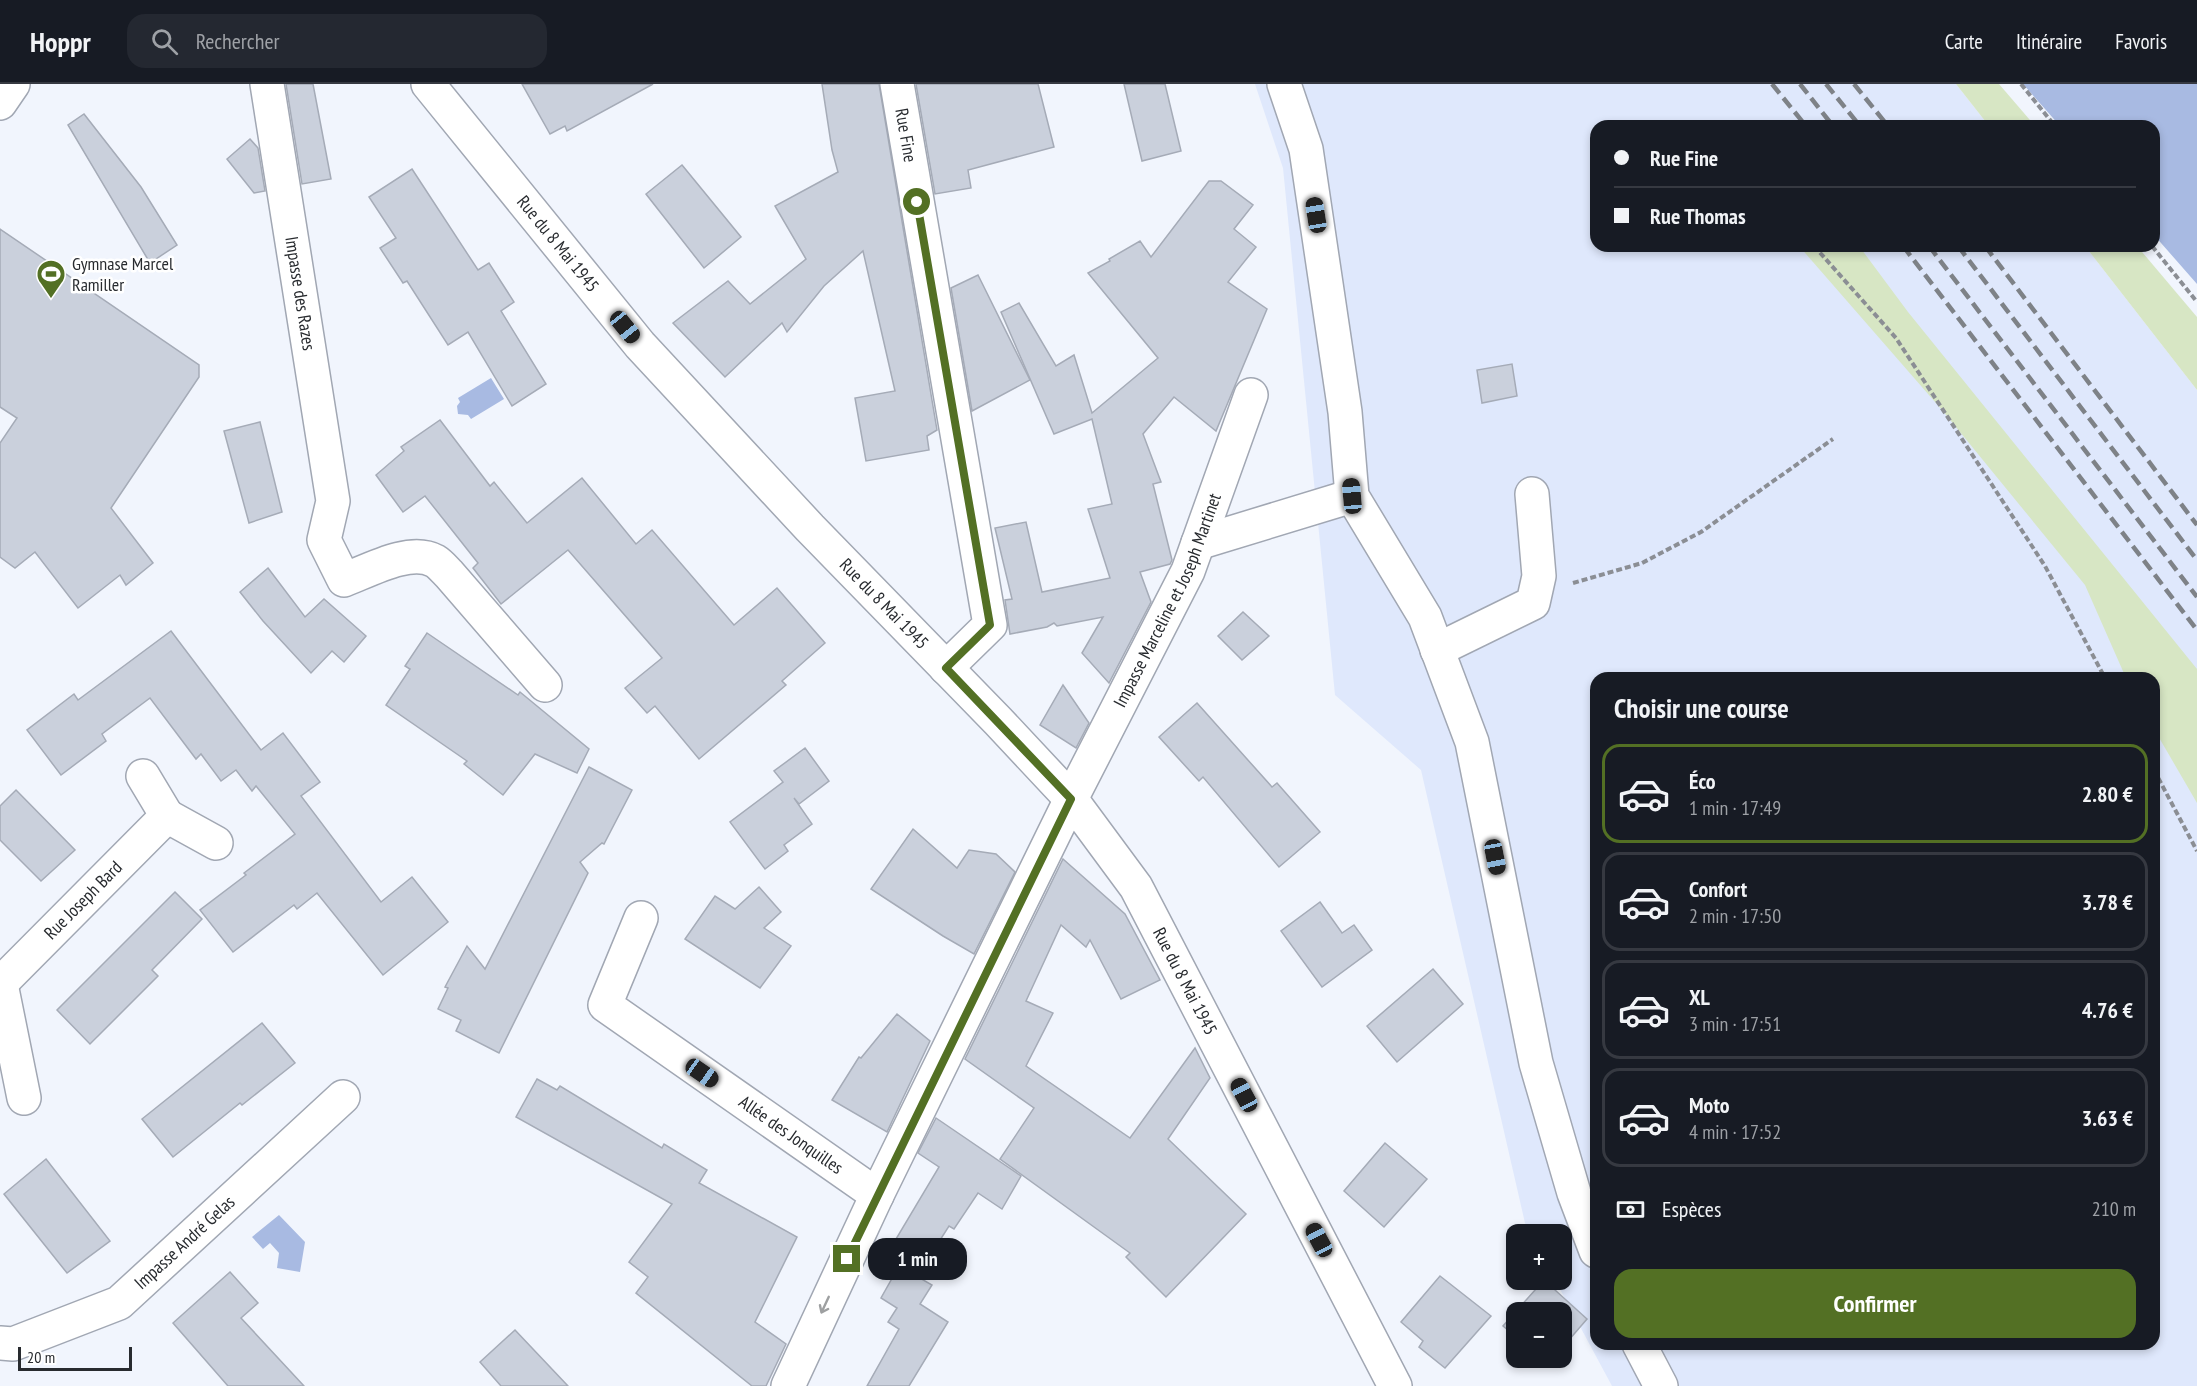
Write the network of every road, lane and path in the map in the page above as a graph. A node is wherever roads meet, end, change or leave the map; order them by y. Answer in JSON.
{"nodes":[{"id":1,"x":13,"y":84,"type":"edge"},
{"id":2,"x":267,"y":84,"type":"edge"},
{"id":3,"x":428,"y":84,"type":"edge"},
{"id":4,"x":897,"y":84,"type":"edge"},
{"id":5,"x":1284,"y":84,"type":"edge"},
{"id":6,"x":2021,"y":84,"type":"edge"},
{"id":7,"x":0,"y":103,"type":"edge"},
{"id":8,"x":2050,"y":120,"type":"edge"},
{"id":9,"x":1819,"y":252,"type":"edge"},
{"id":10,"x":2157,"y":252,"type":"edge"},
{"id":11,"x":2197,"y":302,"type":"edge"},
{"id":12,"x":1251,"y":394,"type":"dead end"},
{"id":13,"x":1833,"y":439,"type":"dead end"},
{"id":14,"x":1532,"y":494,"type":"dead end"},
{"id":15,"x":1352,"y":496,"type":"junction"},
{"id":16,"x":1198,"y":543,"type":"junction"},
{"id":17,"x":1533,"y":603,"type":"junction"},
{"id":18,"x":1437,"y":650,"type":"junction"},
{"id":19,"x":946,"y":668,"type":"junction"},
{"id":20,"x":2102,"y":672,"type":"edge"},
{"id":21,"x":545,"y":685,"type":"dead end"},
{"id":22,"x":143,"y":776,"type":"dead end"},
{"id":23,"x":2160,"y":781,"type":"edge"},
{"id":24,"x":1071,"y":799,"type":"junction"},
{"id":25,"x":167,"y":816,"type":"junction"},
{"id":26,"x":216,"y":843,"type":"dead end"},
{"id":27,"x":2197,"y":851,"type":"edge"},
{"id":28,"x":641,"y":918,"type":"dead end"},
{"id":29,"x":0,"y":982,"type":"edge"},
{"id":30,"x":343,"y":1097,"type":"dead end"},
{"id":31,"x":24,"y":1098,"type":"dead end"},
{"id":32,"x":877,"y":1195,"type":"junction"},
{"id":33,"x":1590,"y":1235,"type":"edge"},
{"id":34,"x":0,"y":1342,"type":"edge"},
{"id":35,"x":1642,"y":1350,"type":"edge"},
{"id":36,"x":788,"y":1386,"type":"edge"},
{"id":37,"x":1395,"y":1386,"type":"edge"},
{"id":38,"x":1661,"y":1386,"type":"edge"}],
"edges":[{"from":1,"to":7,"type":"street"},
{"from":2,"to":21,"type":"street","name":"Impasse des Razes"},
{"from":3,"to":19,"type":"street","name":"Rue du 8 Mai 1945"},
{"from":4,"to":19,"type":"street","name":"Rue Fine"},
{"from":5,"to":15,"type":"street"},
{"from":6,"to":8,"type":"path"},
{"from":9,"to":20,"type":"path"},
{"from":10,"to":11,"type":"path"},
{"from":12,"to":16,"type":"street","name":"Impasse Marceline et Joseph Martinet"},
{"from":13,"to":17,"type":"path"},
{"from":14,"to":17,"type":"street"},
{"from":15,"to":16,"type":"street"},
{"from":15,"to":18,"type":"street"},
{"from":16,"to":24,"type":"street","name":"Impasse Marceline et Joseph Martinet"},
{"from":17,"to":18,"type":"street"},
{"from":18,"to":33,"type":"street"},
{"from":19,"to":24,"type":"street","name":"Rue du 8 Mai 1945"},
{"from":22,"to":25,"type":"street"},
{"from":23,"to":27,"type":"path"},
{"from":24,"to":32,"type":"street","name":"Impasse Marceline et Joseph Martinet"},
{"from":24,"to":37,"type":"street","name":"Rue du 8 Mai 1945"},
{"from":25,"to":26,"type":"street"},
{"from":25,"to":29,"type":"street","name":"Rue Joseph Bard"},
{"from":28,"to":32,"type":"street","name":"Allée des Jonquilles"},
{"from":29,"to":31,"type":"street","name":"Rue Joseph Bard"},
{"from":30,"to":34,"type":"street","name":"Impasse André Gelas"},
{"from":32,"to":36,"type":"street","name":"Impasse Marceline et Joseph Martinet","one_way":true},
{"from":35,"to":38,"type":"street"}]}
